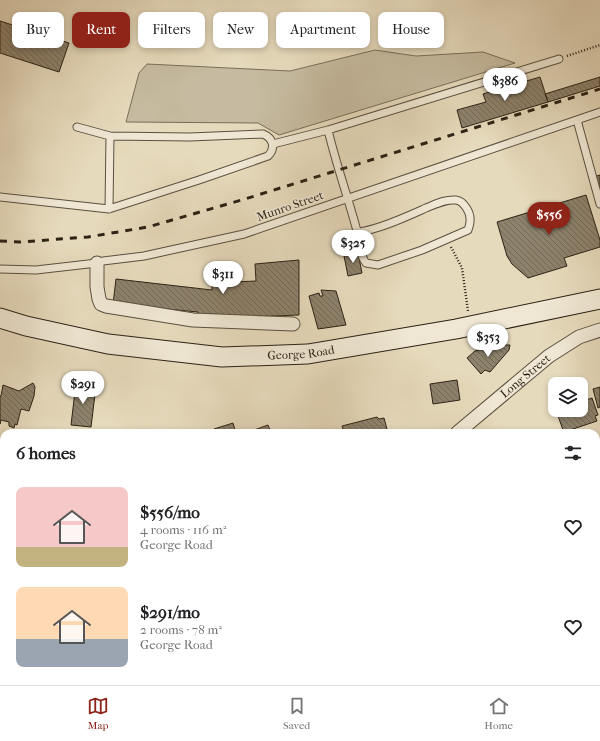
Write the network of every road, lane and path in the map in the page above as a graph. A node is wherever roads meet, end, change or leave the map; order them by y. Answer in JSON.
{"nodes":[{"id":1,"x":600,"y":45,"type":"edge"},
{"id":2,"x":559,"y":59,"type":"joint"},
{"id":3,"x":600,"y":112,"type":"edge"},
{"id":4,"x":577,"y":120,"type":"junction"},
{"id":5,"x":77,"y":127,"type":"dead end"},
{"id":6,"x":328,"y":130,"type":"junction"},
{"id":7,"x":110,"y":136,"type":"junction"},
{"id":8,"x":273,"y":144,"type":"junction"},
{"id":9,"x":0,"y":198,"type":"edge"},
{"id":10,"x":347,"y":198,"type":"junction"},
{"id":11,"x":600,"y":204,"type":"edge"},
{"id":12,"x":109,"y":208,"type":"junction"},
{"id":13,"x":357,"y":232,"type":"junction"},
{"id":14,"x":446,"y":240,"type":"junction"},
{"id":15,"x":97,"y":263,"type":"junction"},
{"id":16,"x":0,"y":269,"type":"edge"},
{"id":17,"x":600,"y":299,"type":"edge"},
{"id":18,"x":469,"y":313,"type":"dead end"},
{"id":19,"x":0,"y":318,"type":"edge"},
{"id":20,"x":293,"y":324,"type":"dead end"},
{"id":21,"x":600,"y":330,"type":"edge"},
{"id":22,"x":467,"y":428,"type":"edge"}],
"edges":[{"from":1,"to":2,"type":"path"},
{"from":2,"to":6,"type":"lane"},
{"from":3,"to":4,"type":"lane","name":"Munro Street"},
{"from":4,"to":10,"type":"lane","name":"Munro Street"},
{"from":4,"to":11,"type":"lane"},
{"from":5,"to":7,"type":"lane"},
{"from":6,"to":8,"type":"lane"},
{"from":6,"to":10,"type":"lane"},
{"from":7,"to":8,"type":"lane"},
{"from":7,"to":12,"type":"lane"},
{"from":8,"to":12,"type":"lane"},
{"from":9,"to":12,"type":"lane"},
{"from":10,"to":13,"type":"lane"},
{"from":10,"to":15,"type":"lane","name":"Munro Street"},
{"from":13,"to":14,"type":"lane"},
{"from":13,"to":14,"type":"lane"},
{"from":14,"to":18,"type":"path"},
{"from":15,"to":16,"type":"lane","name":"Munro Street"},
{"from":15,"to":20,"type":"street"},
{"from":17,"to":19,"type":"street","name":"George Road"},
{"from":21,"to":22,"type":"street","name":"Long Street"}]}
